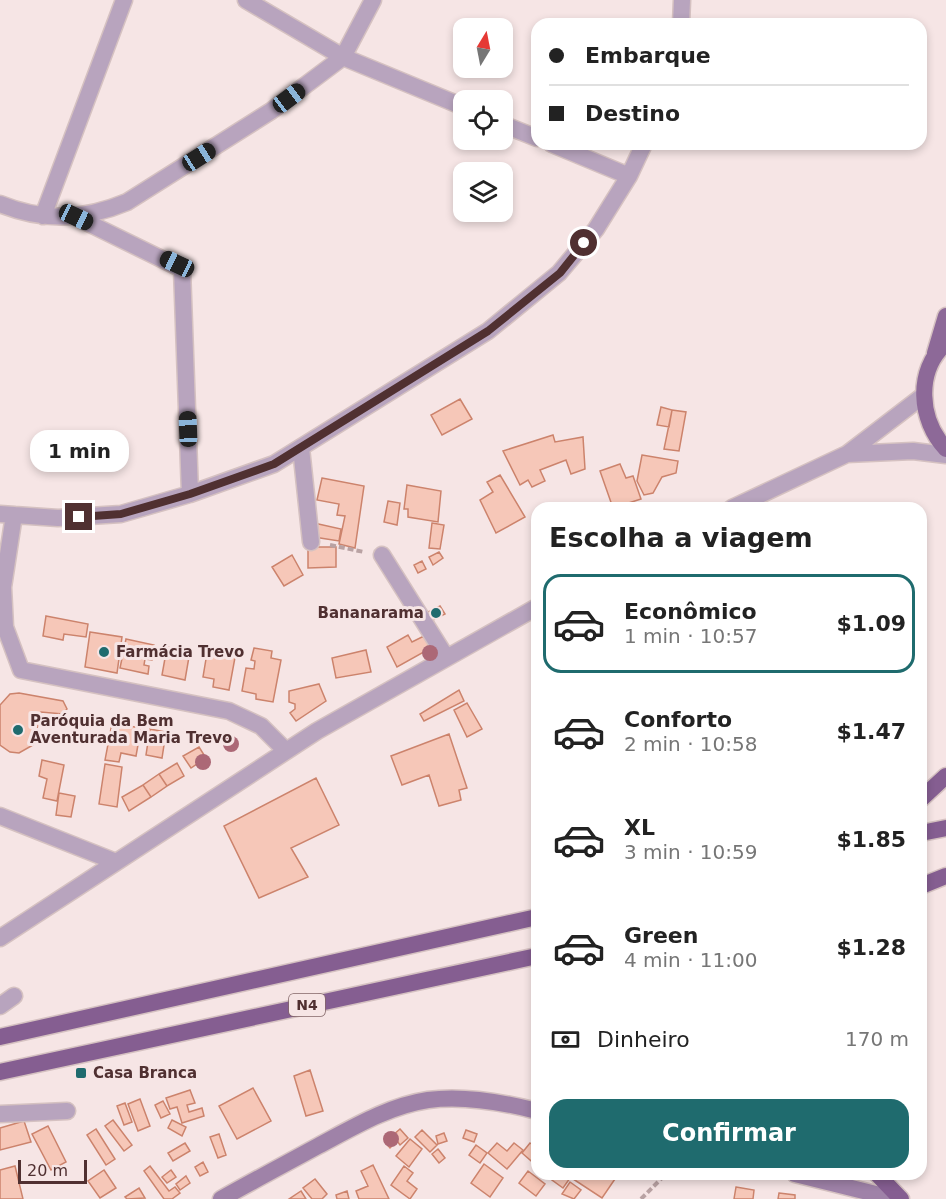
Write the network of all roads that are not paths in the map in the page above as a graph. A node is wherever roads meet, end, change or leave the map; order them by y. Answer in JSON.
{"nodes":[{"id":1,"x":124,"y":0,"type":"edge"},
{"id":2,"x":246,"y":0,"type":"edge"},
{"id":3,"x":374,"y":0,"type":"edge"},
{"id":4,"x":682,"y":0,"type":"edge"},
{"id":5,"x":681,"y":18,"type":"edge"},
{"id":6,"x":343,"y":57,"type":"junction"},
{"id":7,"x":453,"y":102,"type":"edge"},
{"id":8,"x":513,"y":128,"type":"edge"},
{"id":9,"x":531,"y":136,"type":"edge"},
{"id":10,"x":566,"y":150,"type":"edge"},
{"id":11,"x":641,"y":150,"type":"edge"},
{"id":12,"x":629,"y":176,"type":"junction"},
{"id":13,"x":0,"y":204,"type":"edge"},
{"id":14,"x":43,"y":216,"type":"junction"},
{"id":15,"x":76,"y":217,"type":"junction"},
{"id":16,"x":946,"y":316,"type":"edge"},
{"id":17,"x":946,"y":343,"type":"edge"},
{"id":18,"x":932,"y":363,"type":"junction"},
{"id":19,"x":924,"y":395,"type":"junction"},
{"id":20,"x":301,"y":448,"type":"junction"},
{"id":21,"x":946,"y":449,"type":"edge"},
{"id":22,"x":847,"y":454,"type":"junction"},
{"id":23,"x":946,"y":455,"type":"edge"},
{"id":24,"x":190,"y":494,"type":"junction"},
{"id":25,"x":745,"y":502,"type":"edge"},
{"id":26,"x":7,"y":515,"type":"edge"},
{"id":27,"x":311,"y":542,"type":"road end"},
{"id":28,"x":382,"y":555,"type":"road end"},
{"id":29,"x":531,"y":610,"type":"edge"},
{"id":30,"x":446,"y":657,"type":"junction"},
{"id":31,"x":286,"y":751,"type":"junction"},
{"id":32,"x":946,"y":776,"type":"edge"},
{"id":33,"x":927,"y":793,"type":"edge"},
{"id":34,"x":0,"y":816,"type":"edge"},
{"id":35,"x":946,"y":828,"type":"edge"},
{"id":36,"x":927,"y":832,"type":"edge"},
{"id":37,"x":116,"y":862,"type":"junction"},
{"id":38,"x":946,"y":874,"type":"edge"},
{"id":39,"x":927,"y":876,"type":"edge"},
{"id":40,"x":927,"y":883,"type":"edge"},
{"id":41,"x":531,"y":918,"type":"edge"},
{"id":42,"x":0,"y":938,"type":"edge"},
{"id":43,"x":531,"y":957,"type":"edge"},
{"id":44,"x":0,"y":1037,"type":"edge"},
{"id":45,"x":0,"y":1072,"type":"edge"},
{"id":46,"x":531,"y":1109,"type":"edge"},
{"id":47,"x":66,"y":1110,"type":"dead end"},
{"id":48,"x":0,"y":1114,"type":"edge"},
{"id":49,"x":819,"y":1180,"type":"edge"},
{"id":50,"x":883,"y":1180,"type":"edge"},
{"id":51,"x":242,"y":1194,"type":"edge"},
{"id":52,"x":221,"y":1199,"type":"edge"},
{"id":53,"x":896,"y":1199,"type":"edge"},
{"id":54,"x":901,"y":1199,"type":"edge"}],
"edges":[{"from":1,"to":14,"type":"street"},
{"from":2,"to":6,"type":"street"},
{"from":3,"to":6,"type":"street"},
{"from":4,"to":5,"type":"street"},
{"from":6,"to":7,"type":"street"},
{"from":6,"to":15,"type":"street"},
{"from":8,"to":9,"type":"street"},
{"from":10,"to":12,"type":"street"},
{"from":11,"to":12,"type":"street"},
{"from":12,"to":20,"type":"street"},
{"from":13,"to":14,"type":"street"},
{"from":14,"to":15,"type":"street"},
{"from":15,"to":24,"type":"street"},
{"from":16,"to":18,"type":"main road"},
{"from":17,"to":18,"type":"main road"},
{"from":18,"to":19,"type":"main road"},
{"from":19,"to":21,"type":"main road"},
{"from":19,"to":22,"type":"street"},
{"from":20,"to":24,"type":"street"},
{"from":20,"to":27,"type":"street"},
{"from":22,"to":23,"type":"street"},
{"from":22,"to":25,"type":"street"},
{"from":24,"to":26,"type":"street"},
{"from":26,"to":31,"type":"street"},
{"from":28,"to":30,"type":"street"},
{"from":29,"to":30,"type":"street"},
{"from":30,"to":31,"type":"street"},
{"from":31,"to":37,"type":"street"},
{"from":32,"to":33,"type":"highway"},
{"from":34,"to":37,"type":"street"},
{"from":35,"to":36,"type":"highway"},
{"from":37,"to":42,"type":"street"},
{"from":38,"to":39,"type":"highway"},
{"from":38,"to":40,"type":"highway"},
{"from":41,"to":44,"type":"highway","number":"N4"},
{"from":43,"to":45,"type":"highway","number":"N4"},
{"from":46,"to":51,"type":"main road"},
{"from":47,"to":48,"type":"street"},
{"from":49,"to":53,"type":"main road"},
{"from":50,"to":54,"type":"highway"},
{"from":51,"to":52,"type":"main road"}]}
